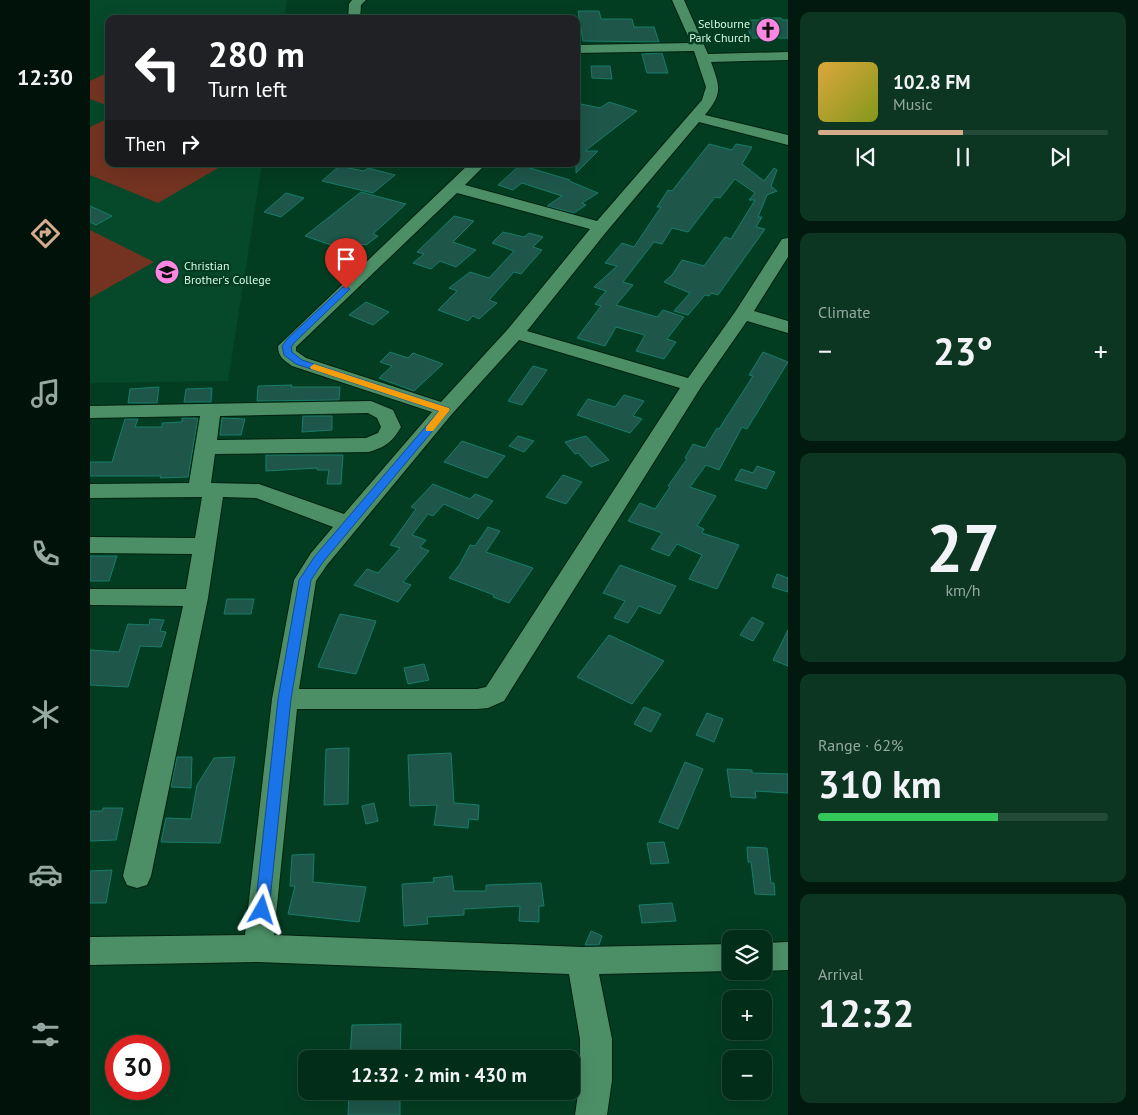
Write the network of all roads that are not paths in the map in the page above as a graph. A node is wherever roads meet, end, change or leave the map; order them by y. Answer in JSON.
{"nodes":[{"id":1,"x":360,"y":0,"type":"edge"},
{"id":2,"x":678,"y":0,"type":"edge"},
{"id":3,"x":354,"y":15,"type":"edge"},
{"id":4,"x":580,"y":49,"type":"edge"},
{"id":5,"x":788,"y":56,"type":"edge"},
{"id":6,"x":709,"y":62,"type":"junction"},
{"id":7,"x":697,"y":117,"type":"junction"},
{"id":8,"x":788,"y":140,"type":"edge"},
{"id":9,"x":475,"y":167,"type":"edge"},
{"id":10,"x":455,"y":187,"type":"junction"},
{"id":11,"x":601,"y":227,"type":"junction"},
{"id":12,"x":788,"y":243,"type":"edge"},
{"id":13,"x":743,"y":314,"type":"junction"},
{"id":14,"x":788,"y":327,"type":"edge"},
{"id":15,"x":515,"y":333,"type":"junction"},
{"id":16,"x":692,"y":385,"type":"junction"},
{"id":17,"x":445,"y":410,"type":"junction"},
{"id":18,"x":211,"y":411,"type":"junction"},
{"id":19,"x":90,"y":412,"type":"edge"},
{"id":20,"x":205,"y":448,"type":"junction"},
{"id":21,"x":207,"y":489,"type":"junction"},
{"id":22,"x":90,"y":491,"type":"edge"},
{"id":23,"x":348,"y":524,"type":"junction"},
{"id":24,"x":90,"y":545,"type":"edge"},
{"id":25,"x":205,"y":546,"type":"junction"},
{"id":26,"x":90,"y":597,"type":"edge"},
{"id":27,"x":196,"y":598,"type":"junction"},
{"id":28,"x":285,"y":699,"type":"junction"},
{"id":29,"x":137,"y":876,"type":"dead end"},
{"id":30,"x":258,"y":948,"type":"junction"},
{"id":31,"x":90,"y":951,"type":"edge"},
{"id":32,"x":788,"y":956,"type":"edge"},
{"id":33,"x":772,"y":957,"type":"edge"},
{"id":34,"x":722,"y":958,"type":"edge"},
{"id":35,"x":582,"y":961,"type":"junction"},
{"id":36,"x":592,"y":1115,"type":"edge"}],
"edges":[{"from":1,"to":3,"type":"street"},
{"from":2,"to":6,"type":"street"},
{"from":4,"to":6,"type":"street"},
{"from":5,"to":6,"type":"street"},
{"from":6,"to":7,"type":"street"},
{"from":7,"to":8,"type":"street"},
{"from":7,"to":11,"type":"street"},
{"from":9,"to":10,"type":"street"},
{"from":10,"to":11,"type":"street"},
{"from":10,"to":17,"type":"street"},
{"from":11,"to":15,"type":"street"},
{"from":12,"to":13,"type":"street"},
{"from":13,"to":14,"type":"street"},
{"from":13,"to":16,"type":"street"},
{"from":15,"to":16,"type":"street"},
{"from":15,"to":17,"type":"street"},
{"from":16,"to":28,"type":"street"},
{"from":17,"to":23,"type":"street"},
{"from":18,"to":19,"type":"street"},
{"from":18,"to":20,"type":"street"},
{"from":18,"to":20,"type":"street"},
{"from":20,"to":21,"type":"street"},
{"from":21,"to":22,"type":"street"},
{"from":21,"to":23,"type":"street"},
{"from":21,"to":25,"type":"street"},
{"from":23,"to":28,"type":"street"},
{"from":24,"to":25,"type":"street"},
{"from":25,"to":27,"type":"street"},
{"from":26,"to":27,"type":"street"},
{"from":27,"to":29,"type":"street"},
{"from":28,"to":30,"type":"street"},
{"from":30,"to":31,"type":"street"},
{"from":30,"to":35,"type":"street"},
{"from":32,"to":33,"type":"street"},
{"from":34,"to":35,"type":"street"},
{"from":35,"to":36,"type":"street"}]}
